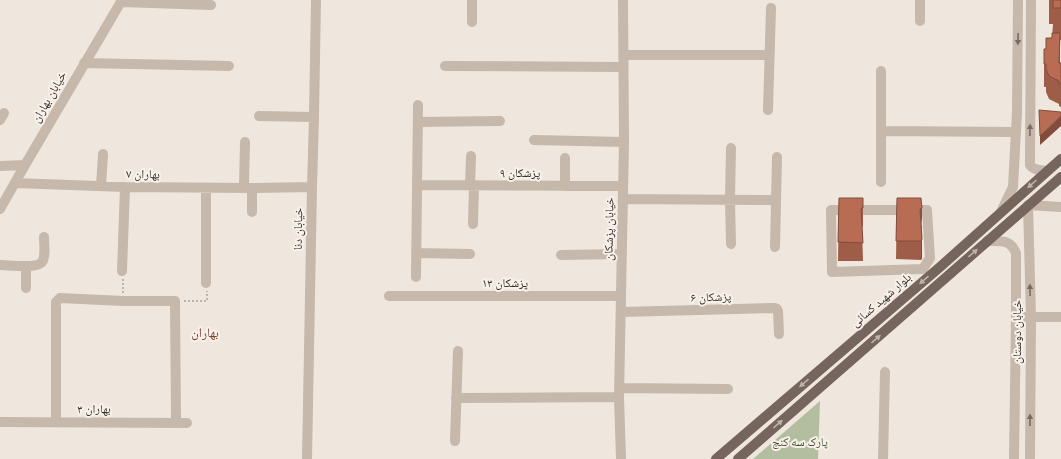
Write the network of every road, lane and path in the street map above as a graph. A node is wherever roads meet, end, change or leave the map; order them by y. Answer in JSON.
{"nodes":[{"id":1,"x":316,"y":0,"type":"edge"},
{"id":2,"x":472,"y":0,"type":"edge"},
{"id":3,"x":623,"y":0,"type":"edge"},
{"id":4,"x":920,"y":0,"type":"edge"},
{"id":5,"x":1018,"y":0,"type":"edge"},
{"id":6,"x":1031,"y":0,"type":"edge"},
{"id":7,"x":121,"y":1,"type":"edge"},
{"id":8,"x":211,"y":5,"type":"dead end"},
{"id":9,"x":771,"y":8,"type":"dead end"},
{"id":10,"x":920,"y":21,"type":"dead end"},
{"id":11,"x":472,"y":22,"type":"dead end"},
{"id":12,"x":624,"y":55,"type":"junction"},
{"id":13,"x":769,"y":55,"type":"junction"},
{"id":14,"x":84,"y":63,"type":"junction"},
{"id":15,"x":229,"y":66,"type":"dead end"},
{"id":16,"x":445,"y":66,"type":"dead end"},
{"id":17,"x":623,"y":68,"type":"junction"},
{"id":18,"x":881,"y":72,"type":"dead end"},
{"id":19,"x":418,"y":104,"type":"dead end"},
{"id":20,"x":768,"y":110,"type":"dead end"},
{"id":21,"x":1017,"y":112,"type":"junction"},
{"id":22,"x":1034,"y":113,"type":"junction"},
{"id":23,"x":259,"y":116,"type":"dead end"},
{"id":24,"x":314,"y":117,"type":"junction"},
{"id":25,"x":500,"y":121,"type":"dead end"},
{"id":26,"x":418,"y":122,"type":"junction"},
{"id":27,"x":881,"y":131,"type":"junction"},
{"id":28,"x":1016,"y":132,"type":"junction"},
{"id":29,"x":534,"y":140,"type":"dead end"},
{"id":30,"x":245,"y":142,"type":"dead end"},
{"id":31,"x":624,"y":142,"type":"junction"},
{"id":32,"x":731,"y":148,"type":"dead end"},
{"id":33,"x":103,"y":154,"type":"dead end"},
{"id":34,"x":471,"y":156,"type":"dead end"},
{"id":35,"x":777,"y":157,"type":"dead end"},
{"id":36,"x":565,"y":158,"type":"dead end"},
{"id":37,"x":1061,"y":159,"type":"edge"},
{"id":38,"x":24,"y":165,"type":"junction"},
{"id":39,"x":0,"y":166,"type":"edge"},
{"id":40,"x":1046,"y":171,"type":"junction"},
{"id":41,"x":1061,"y":177,"type":"edge"},
{"id":42,"x":881,"y":182,"type":"dead end"},
{"id":43,"x":15,"y":183,"type":"junction"},
{"id":44,"x":417,"y":185,"type":"junction"},
{"id":45,"x":472,"y":185,"type":"junction"},
{"id":46,"x":102,"y":186,"type":"junction"},
{"id":47,"x":565,"y":186,"type":"junction"},
{"id":48,"x":623,"y":186,"type":"junction"},
{"id":49,"x":125,"y":187,"type":"junction"},
{"id":50,"x":248,"y":187,"type":"junction"},
{"id":51,"x":312,"y":187,"type":"junction"},
{"id":52,"x":206,"y":188,"type":"junction"},
{"id":53,"x":623,"y":199,"type":"junction"},
{"id":54,"x":730,"y":200,"type":"junction"},
{"id":55,"x":775,"y":200,"type":"junction"},
{"id":56,"x":1028,"y":205,"type":"junction"},
{"id":57,"x":1061,"y":207,"type":"edge"},
{"id":58,"x":0,"y":209,"type":"edge"},
{"id":59,"x":252,"y":212,"type":"dead end"},
{"id":60,"x":1001,"y":212,"type":"junction"},
{"id":61,"x":473,"y":224,"type":"dead end"},
{"id":62,"x":44,"y":237,"type":"dead end"},
{"id":63,"x":987,"y":241,"type":"junction"},
{"id":64,"x":731,"y":244,"type":"dead end"},
{"id":65,"x":775,"y":247,"type":"dead end"},
{"id":66,"x":417,"y":253,"type":"junction"},
{"id":67,"x":470,"y":254,"type":"dead end"},
{"id":68,"x":622,"y":254,"type":"junction"},
{"id":69,"x":562,"y":255,"type":"dead end"},
{"id":70,"x":930,"y":258,"type":"junction"},
{"id":71,"x":0,"y":265,"type":"edge"},
{"id":72,"x":26,"y":266,"type":"junction"},
{"id":73,"x":940,"y":267,"type":"junction"},
{"id":74,"x":122,"y":271,"type":"joint"},
{"id":75,"x":416,"y":278,"type":"dead end"},
{"id":76,"x":206,"y":283,"type":"dead end"},
{"id":77,"x":26,"y":288,"type":"dead end"},
{"id":78,"x":389,"y":296,"type":"dead end"},
{"id":79,"x":621,"y":296,"type":"junction"},
{"id":80,"x":123,"y":301,"type":"junction"},
{"id":81,"x":174,"y":301,"type":"junction"},
{"id":82,"x":207,"y":301,"type":"dead end"},
{"id":83,"x":621,"y":312,"type":"junction"},
{"id":84,"x":1016,"y":317,"type":"junction"},
{"id":85,"x":1031,"y":317,"type":"junction"},
{"id":86,"x":1061,"y":317,"type":"edge"},
{"id":87,"x":779,"y":334,"type":"dead end"},
{"id":88,"x":458,"y":351,"type":"dead end"},
{"id":89,"x":823,"y":367,"type":"junction"},
{"id":90,"x":885,"y":372,"type":"dead end"},
{"id":91,"x":831,"y":377,"type":"junction"},
{"id":92,"x":728,"y":389,"type":"dead end"},
{"id":93,"x":619,"y":392,"type":"junction"},
{"id":94,"x":456,"y":398,"type":"junction"},
{"id":95,"x":0,"y":422,"type":"edge"},
{"id":96,"x":56,"y":422,"type":"junction"},
{"id":97,"x":176,"y":422,"type":"junction"},
{"id":98,"x":187,"y":423,"type":"dead end"},
{"id":99,"x":455,"y":441,"type":"dead end"},
{"id":100,"x":307,"y":459,"type":"edge"},
{"id":101,"x":621,"y":459,"type":"edge"},
{"id":102,"x":716,"y":459,"type":"edge"},
{"id":103,"x":738,"y":459,"type":"edge"},
{"id":104,"x":883,"y":459,"type":"edge"},
{"id":105,"x":1014,"y":459,"type":"edge"},
{"id":106,"x":1030,"y":459,"type":"edge"}],
"edges":[{"from":1,"to":24,"type":"street","name":"خیابان دنا"},
{"from":2,"to":11,"type":"street"},
{"from":3,"to":12,"type":"street","name":"خیابان پزشکان"},
{"from":4,"to":10,"type":"street"},
{"from":5,"to":21,"type":"street","one_way":true},
{"from":6,"to":22,"type":"street"},
{"from":7,"to":8,"type":"street"},
{"from":7,"to":14,"type":"street","name":"خیابان بهاران"},
{"from":9,"to":13,"type":"street"},
{"from":12,"to":13,"type":"street"},
{"from":12,"to":17,"type":"street","name":"خیابان پزشکان"},
{"from":13,"to":20,"type":"street"},
{"from":14,"to":15,"type":"street"},
{"from":14,"to":38,"type":"street","name":"خیابان بهاران"},
{"from":16,"to":17,"type":"street"},
{"from":17,"to":31,"type":"street","name":"خیابان پزشکان"},
{"from":18,"to":27,"type":"street"},
{"from":19,"to":26,"type":"street"},
{"from":21,"to":22,"type":"street"},
{"from":21,"to":28,"type":"street"},
{"from":40,"to":22,"type":"street","one_way":true},
{"from":23,"to":24,"type":"street"},
{"from":24,"to":51,"type":"street","name":"خیابان دنا"},
{"from":25,"to":26,"type":"street"},
{"from":26,"to":44,"type":"street"},
{"from":27,"to":28,"type":"street"},
{"from":27,"to":42,"type":"street"},
{"from":28,"to":60,"type":"street"},
{"from":29,"to":31,"type":"street"},
{"from":30,"to":50,"type":"street"},
{"from":31,"to":48,"type":"street","name":"خیابان پزشکان"},
{"from":32,"to":54,"type":"street"},
{"from":33,"to":46,"type":"street"},
{"from":34,"to":45,"type":"street"},
{"from":35,"to":55,"type":"street"},
{"from":36,"to":47,"type":"street"},
{"from":37,"to":40,"type":"main road","name":"بلوار شهید کسائی"},
{"from":38,"to":39,"type":"street"},
{"from":38,"to":43,"type":"street","name":"خیابان بهاران"},
{"from":40,"to":60,"type":"main road","name":"بلوار شهید کسائی","one_way":true},
{"from":41,"to":56,"type":"main road"},
{"from":43,"to":46,"type":"street","name":"۷ بهاران"},
{"from":43,"to":58,"type":"street","name":"خیابان بهاران"},
{"from":44,"to":45,"type":"street","name":"۹ پزشکان"},
{"from":44,"to":66,"type":"street"},
{"from":45,"to":47,"type":"street","name":"۹ پزشکان"},
{"from":45,"to":61,"type":"street"},
{"from":46,"to":49,"type":"street","name":"۷ بهاران"},
{"from":47,"to":48,"type":"street","name":"۹ پزشکان"},
{"from":48,"to":53,"type":"street","name":"خیابان پزشکان"},
{"from":49,"to":52,"type":"street","name":"۷ بهاران"},
{"from":49,"to":74,"type":"street"},
{"from":50,"to":51,"type":"street","name":"۷ بهاران"},
{"from":50,"to":52,"type":"street","name":"۷ بهاران"},
{"from":50,"to":59,"type":"street"},
{"from":51,"to":100,"type":"street","name":"خیابان دنا"},
{"from":52,"to":76,"type":"street"},
{"from":53,"to":54,"type":"street"},
{"from":53,"to":68,"type":"street","name":"خیابان پزشکان"},
{"from":54,"to":55,"type":"street"},
{"from":54,"to":64,"type":"street"},
{"from":55,"to":65,"type":"street"},
{"from":56,"to":57,"type":"street"},
{"from":56,"to":63,"type":"main road"},
{"from":85,"to":56,"type":"street","name":"خیابان دوستان","one_way":true},
{"from":60,"to":73,"type":"main road","name":"بلوار شهید کسائی"},
{"from":62,"to":72,"type":"street"},
{"from":63,"to":84,"type":"street","name":"خیابان دوستان"},
{"from":91,"to":63,"type":"main road","one_way":true},
{"from":66,"to":67,"type":"street"},
{"from":66,"to":75,"type":"street"},
{"from":68,"to":69,"type":"street"},
{"from":68,"to":79,"type":"street","name":"خیابان پزشکان"},
{"from":70,"to":70,"type":"street"},
{"from":70,"to":73,"type":"street"},
{"from":71,"to":72,"type":"street"},
{"from":72,"to":77,"type":"street"},
{"from":73,"to":89,"type":"main road","name":"بلوار شهید کسائی","one_way":true},
{"from":74,"to":80,"type":"path"},
{"from":78,"to":79,"type":"street","name":"۱۳ پزشکان"},
{"from":79,"to":83,"type":"street","name":"خیابان پزشکان"},
{"from":80,"to":81,"type":"street"},
{"from":80,"to":96,"type":"street"},
{"from":81,"to":82,"type":"path"},
{"from":81,"to":97,"type":"street"},
{"from":83,"to":87,"type":"street","name":"۶ پزشکان"},
{"from":83,"to":93,"type":"street","name":"خیابان پزشکان"},
{"from":84,"to":85,"type":"street"},
{"from":84,"to":105,"type":"street","name":"خیابان دوستان"},
{"from":85,"to":86,"type":"street"},
{"from":106,"to":85,"type":"street","name":"خیابان دوستان","one_way":true},
{"from":88,"to":94,"type":"street"},
{"from":89,"to":91,"type":"main road"},
{"from":89,"to":102,"type":"main road","name":"بلوار شهید کسائی","one_way":true},
{"from":90,"to":104,"type":"street"},
{"from":103,"to":91,"type":"main road","one_way":true},
{"from":92,"to":93,"type":"street"},
{"from":93,"to":94,"type":"street"},
{"from":93,"to":101,"type":"street","name":"خیابان پزشکان"},
{"from":94,"to":99,"type":"street"},
{"from":95,"to":96,"type":"street","name":"۳ بهاران"},
{"from":96,"to":97,"type":"street","name":"۳ بهاران"},
{"from":97,"to":98,"type":"street","name":"۳ بهاران"}]}
